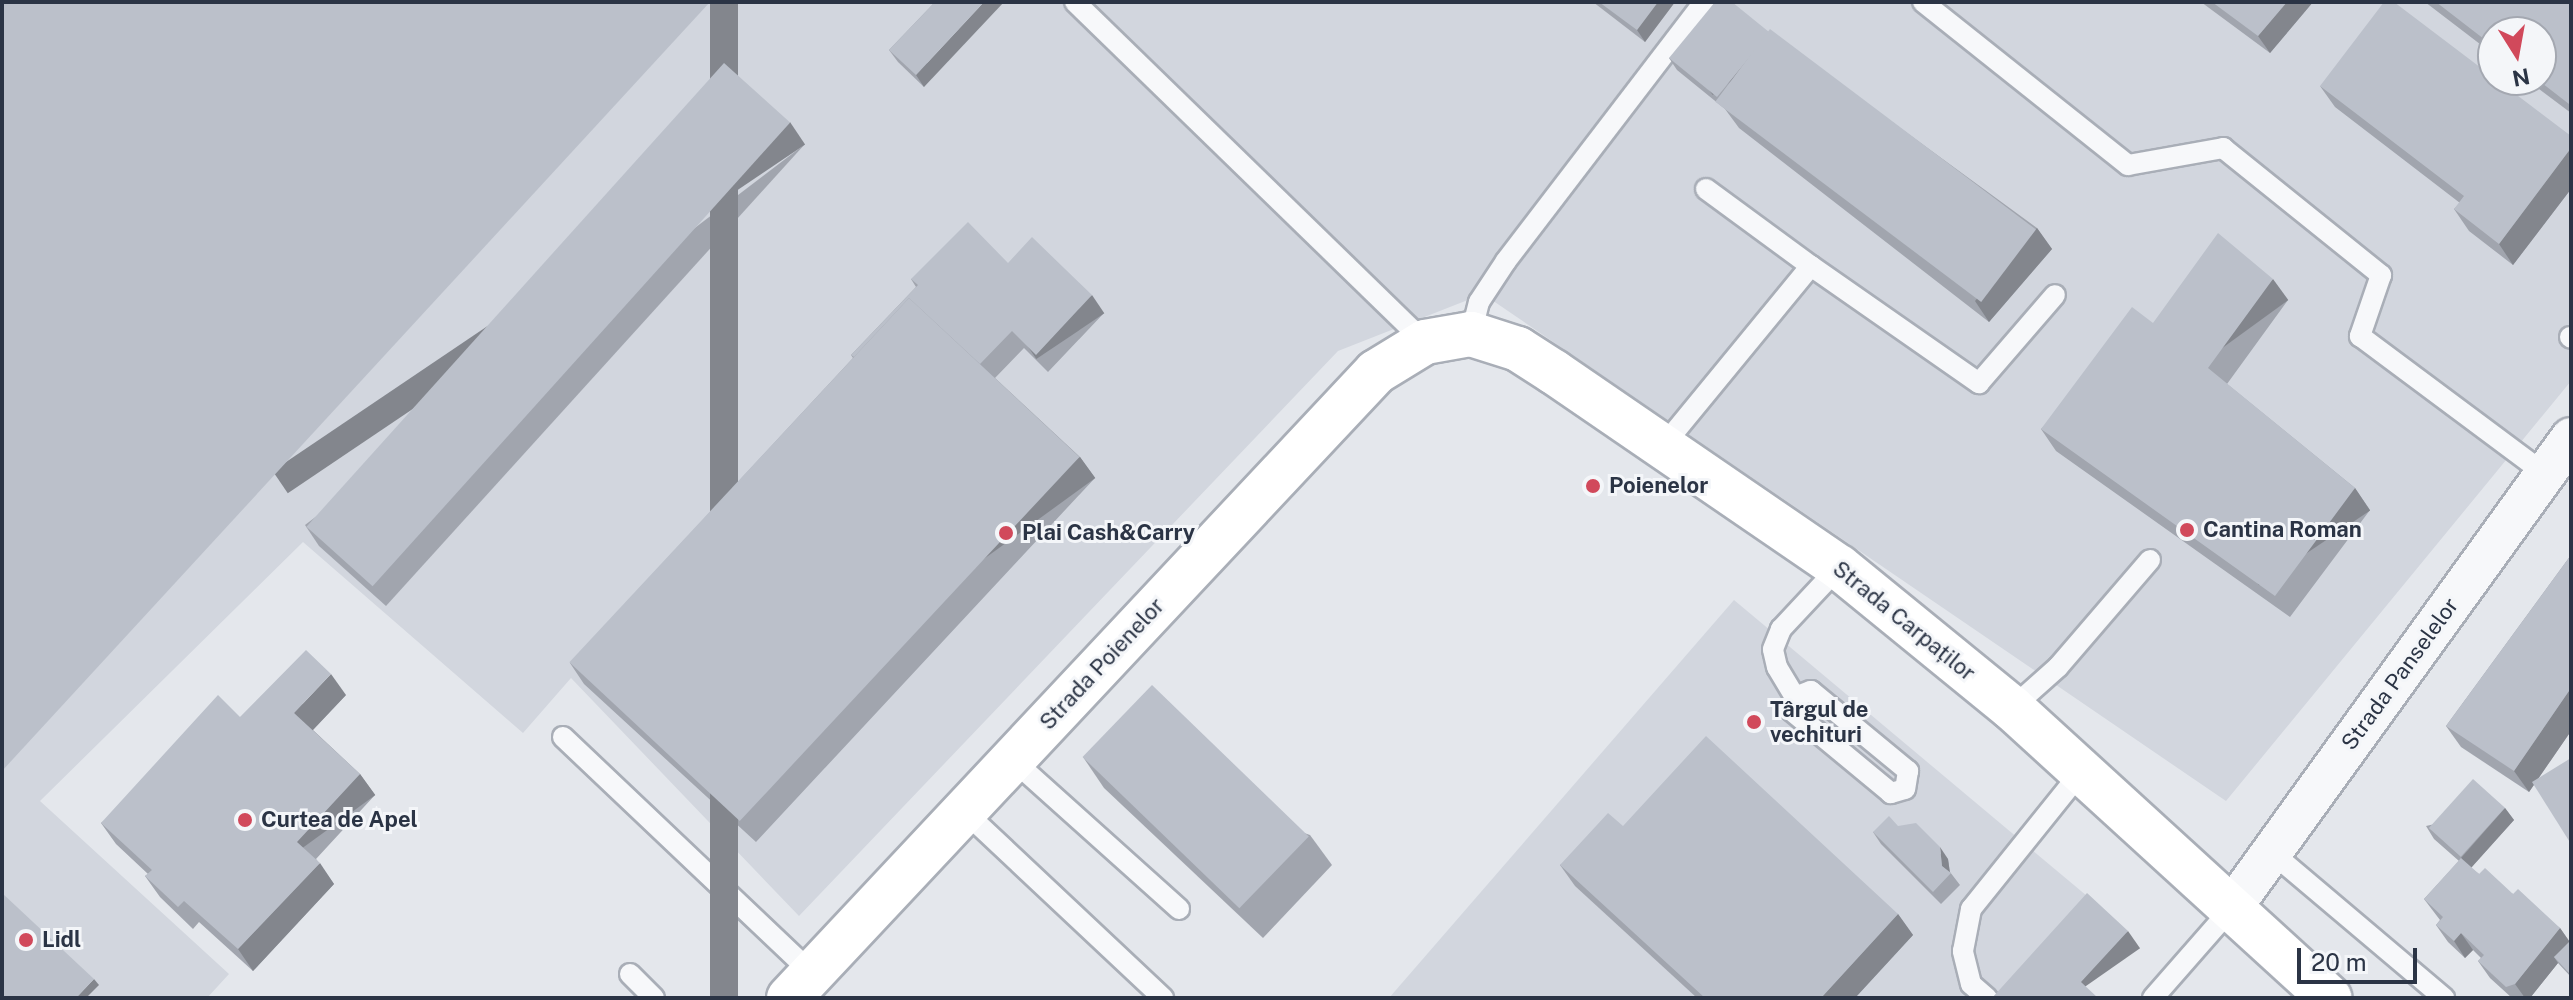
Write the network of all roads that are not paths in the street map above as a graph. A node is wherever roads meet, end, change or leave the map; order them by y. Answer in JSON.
{"nodes":[{"id":1,"x":1075,"y":2,"type":"edge"},
{"id":2,"x":1704,"y":2,"type":"edge"},
{"id":3,"x":1923,"y":2,"type":"edge"},
{"id":4,"x":1706,"y":189,"type":"dead end"},
{"id":5,"x":1811,"y":266,"type":"junction"},
{"id":6,"x":2055,"y":295,"type":"dead end"},
{"id":7,"x":1471,"y":334,"type":"junction"},
{"id":8,"x":1425,"y":342,"type":"junction"},
{"id":9,"x":2571,"y":438,"type":"edge"},
{"id":10,"x":1663,"y":446,"type":"junction"},
{"id":11,"x":2545,"y":474,"type":"junction"},
{"id":12,"x":2150,"y":560,"type":"dead end"},
{"id":13,"x":1839,"y":567,"type":"junction"},
{"id":14,"x":1795,"y":697,"type":"junction"},
{"id":15,"x":2012,"y":708,"type":"junction"},
{"id":16,"x":563,"y":737,"type":"dead end"},
{"id":17,"x":1013,"y":760,"type":"junction"},
{"id":18,"x":2081,"y":772,"type":"junction"},
{"id":19,"x":965,"y":812,"type":"junction"},
{"id":20,"x":2270,"y":851,"type":"junction"},
{"id":21,"x":1179,"y":909,"type":"dead end"},
{"id":22,"x":2230,"y":910,"type":"junction"},
{"id":23,"x":630,"y":974,"type":"dead end"},
{"id":24,"x":800,"y":986,"type":"edge"},
{"id":25,"x":654,"y":998,"type":"edge"},
{"id":26,"x":1163,"y":998,"type":"edge"},
{"id":27,"x":1987,"y":998,"type":"edge"},
{"id":28,"x":2153,"y":998,"type":"edge"},
{"id":29,"x":2330,"y":998,"type":"edge"},
{"id":30,"x":2444,"y":998,"type":"edge"}],
"edges":[{"from":1,"to":8,"type":"lane"},
{"from":2,"to":7,"type":"lane"},
{"from":3,"to":11,"type":"lane"},
{"from":4,"to":5,"type":"lane"},
{"from":5,"to":6,"type":"lane"},
{"from":5,"to":10,"type":"lane"},
{"from":7,"to":8,"type":"main road","name":"Strada Carpaților"},
{"from":7,"to":10,"type":"main road","name":"Strada Carpaților"},
{"from":8,"to":17,"type":"main road","name":"Strada Poienelor"},
{"from":9,"to":11,"type":"street","name":"Strada Panselelor"},
{"from":10,"to":13,"type":"main road","name":"Strada Carpaților"},
{"from":11,"to":20,"type":"street","name":"Strada Panselelor"},
{"from":12,"to":15,"type":"lane"},
{"from":13,"to":14,"type":"lane"},
{"from":13,"to":15,"type":"main road","name":"Strada Carpaților"},
{"from":14,"to":14,"type":"lane"},
{"from":15,"to":18,"type":"main road","name":"Strada Carpaților"},
{"from":16,"to":24,"type":"lane"},
{"from":17,"to":19,"type":"main road","name":"Strada Poienelor"},
{"from":17,"to":21,"type":"lane"},
{"from":18,"to":22,"type":"main road","name":"Strada Carpaților"},
{"from":18,"to":27,"type":"lane"},
{"from":19,"to":24,"type":"main road","name":"Strada Poienelor"},
{"from":19,"to":26,"type":"lane"},
{"from":20,"to":22,"type":"street","name":"Strada Panselelor"},
{"from":20,"to":30,"type":"lane"},
{"from":22,"to":28,"type":"lane"},
{"from":22,"to":29,"type":"main road","name":"Strada Carpaților"},
{"from":23,"to":25,"type":"lane"}]}
